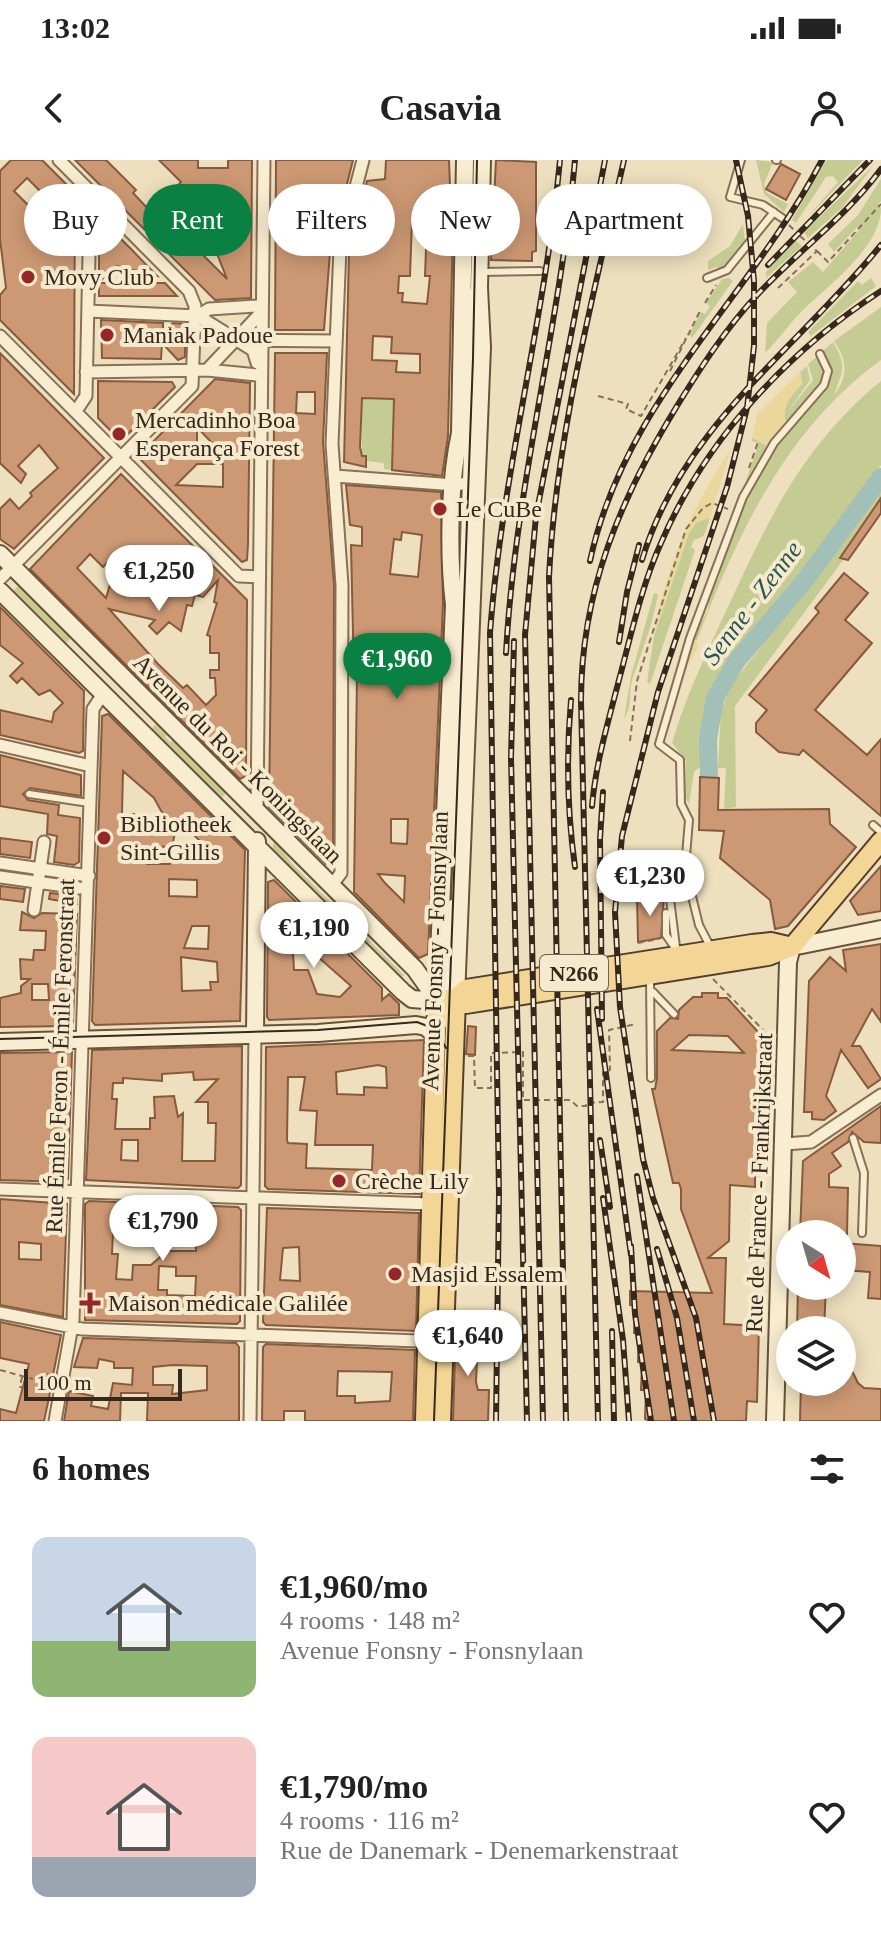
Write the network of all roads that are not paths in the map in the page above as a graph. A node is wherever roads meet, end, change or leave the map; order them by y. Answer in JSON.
{"nodes":[{"id":1,"x":59,"y":160,"type":"edge"},
{"id":2,"x":264,"y":160,"type":"edge"},
{"id":3,"x":363,"y":160,"type":"edge"},
{"id":4,"x":465,"y":160,"type":"edge"},
{"id":5,"x":478,"y":160,"type":"edge"},
{"id":6,"x":741,"y":160,"type":"edge"},
{"id":7,"x":82,"y":184,"type":"edge"},
{"id":8,"x":774,"y":212,"type":"junction"},
{"id":9,"x":782,"y":218,"type":"dead end"},
{"id":10,"x":127,"y":229,"type":"edge"},
{"id":11,"x":89,"y":256,"type":"edge"},
{"id":12,"x":727,"y":270,"type":"junction"},
{"id":13,"x":540,"y":271,"type":"dead end"},
{"id":14,"x":480,"y":272,"type":"junction"},
{"id":15,"x":707,"y":278,"type":"dead end"},
{"id":16,"x":735,"y":278,"type":"dead end"},
{"id":17,"x":88,"y":311,"type":"junction"},
{"id":18,"x":196,"y":316,"type":"junction"},
{"id":19,"x":0,"y":336,"type":"edge"},
{"id":20,"x":236,"y":340,"type":"junction"},
{"id":21,"x":262,"y":340,"type":"junction"},
{"id":22,"x":336,"y":341,"type":"junction"},
{"id":23,"x":820,"y":354,"type":"dead end"},
{"id":24,"x":199,"y":370,"type":"junction"},
{"id":25,"x":86,"y":372,"type":"junction"},
{"id":26,"x":76,"y":411,"type":"junction"},
{"id":27,"x":121,"y":458,"type":"junction"},
{"id":28,"x":335,"y":476,"type":"junction"},
{"id":29,"x":465,"y":484,"type":"junction"},
{"id":30,"x":0,"y":554,"type":"edge"},
{"id":31,"x":13,"y":566,"type":"junction"},
{"id":32,"x":259,"y":577,"type":"junction"},
{"id":33,"x":0,"y":579,"type":"edge"},
{"id":34,"x":0,"y":591,"type":"edge"},
{"id":35,"x":103,"y":694,"type":"junction"},
{"id":36,"x":0,"y":745,"type":"edge"},
{"id":37,"x":91,"y":766,"type":"junction"},
{"id":38,"x":29,"y":794,"type":"dead end"},
{"id":39,"x":90,"y":803,"type":"junction"},
{"id":40,"x":257,"y":812,"type":"junction"},
{"id":41,"x":881,"y":831,"type":"edge"},
{"id":42,"x":874,"y":840,"type":"edge"},
{"id":43,"x":44,"y":842,"type":"dead end"},
{"id":44,"x":257,"y":846,"type":"junction"},
{"id":45,"x":0,"y":863,"type":"edge"},
{"id":46,"x":685,"y":868,"type":"junction"},
{"id":47,"x":40,"y":869,"type":"junction"},
{"id":48,"x":89,"y":876,"type":"junction"},
{"id":49,"x":0,"y":877,"type":"edge"},
{"id":50,"x":38,"y":883,"type":"junction"},
{"id":51,"x":331,"y":886,"type":"junction"},
{"id":52,"x":79,"y":888,"type":"dead end"},
{"id":53,"x":34,"y":910,"type":"dead end"},
{"id":54,"x":666,"y":913,"type":"dead end"},
{"id":55,"x":881,"y":929,"type":"edge"},
{"id":56,"x":792,"y":947,"type":"junction"},
{"id":57,"x":678,"y":959,"type":"junction"},
{"id":58,"x":713,"y":964,"type":"junction"},
{"id":59,"x":651,"y":983,"type":"junction"},
{"id":60,"x":447,"y":1000,"type":"junction"},
{"id":61,"x":674,"y":1014,"type":"dead end"},
{"id":62,"x":441,"y":1030,"type":"junction"},
{"id":63,"x":255,"y":1034,"type":"junction"},
{"id":64,"x":83,"y":1039,"type":"junction"},
{"id":65,"x":0,"y":1042,"type":"edge"},
{"id":66,"x":651,"y":1078,"type":"dead end"},
{"id":67,"x":881,"y":1095,"type":"edge"},
{"id":68,"x":853,"y":1138,"type":"dead end"},
{"id":69,"x":785,"y":1144,"type":"junction"},
{"id":70,"x":0,"y":1189,"type":"edge"},
{"id":71,"x":77,"y":1192,"type":"junction"},
{"id":72,"x":253,"y":1198,"type":"junction"},
{"id":73,"x":432,"y":1204,"type":"junction"},
{"id":74,"x":862,"y":1233,"type":"dead end"},
{"id":75,"x":0,"y":1313,"type":"edge"},
{"id":76,"x":435,"y":1327,"type":"junction"},
{"id":77,"x":72,"y":1328,"type":"junction"},
{"id":78,"x":251,"y":1335,"type":"junction"},
{"id":79,"x":55,"y":1421,"type":"edge"},
{"id":80,"x":250,"y":1421,"type":"edge"},
{"id":81,"x":425,"y":1421,"type":"edge"},
{"id":82,"x":432,"y":1421,"type":"edge"},
{"id":83,"x":441,"y":1421,"type":"edge"},
{"id":84,"x":775,"y":1421,"type":"edge"}],
"edges":[{"from":1,"to":7,"type":"street"},
{"from":2,"to":21,"type":"street"},
{"from":3,"to":22,"type":"street"},
{"from":4,"to":29,"type":"main road"},
{"from":5,"to":14,"type":"main road"},
{"from":5,"to":29,"type":"lane"},
{"from":6,"to":8,"type":"lane"},
{"from":8,"to":9,"type":"lane"},
{"from":8,"to":12,"type":"lane"},
{"from":10,"to":18,"type":"street"},
{"from":11,"to":17,"type":"street"},
{"from":12,"to":15,"type":"lane"},
{"from":12,"to":16,"type":"lane"},
{"from":13,"to":14,"type":"lane"},
{"from":14,"to":29,"type":"main road"},
{"from":17,"to":18,"type":"street"},
{"from":17,"to":25,"type":"street"},
{"from":18,"to":20,"type":"street"},
{"from":18,"to":20,"type":"street"},
{"from":18,"to":24,"type":"street"},
{"from":19,"to":26,"type":"street"},
{"from":20,"to":21,"type":"street"},
{"from":20,"to":24,"type":"street"},
{"from":20,"to":24,"type":"street"},
{"from":21,"to":22,"type":"street"},
{"from":21,"to":32,"type":"street"},
{"from":22,"to":28,"type":"street"},
{"from":23,"to":46,"type":"lane"},
{"from":24,"to":25,"type":"street"},
{"from":24,"to":27,"type":"street"},
{"from":25,"to":26,"type":"street"},
{"from":26,"to":27,"type":"street"},
{"from":27,"to":31,"type":"street"},
{"from":27,"to":32,"type":"street"},
{"from":28,"to":29,"type":"street"},
{"from":28,"to":51,"type":"street"},
{"from":29,"to":60,"type":"main road","name":"Avenue Fonsny - Fonsnylaan"},
{"from":30,"to":31,"type":"main road","name":"Avenue du Roi - Koningslaan"},
{"from":31,"to":33,"type":"street"},
{"from":31,"to":40,"type":"main road","name":"Avenue du Roi - Koningslaan"},
{"from":32,"to":40,"type":"street"},
{"from":34,"to":35,"type":"main road","name":"Avenue du Roi - Koningslaan"},
{"from":35,"to":37,"type":"street","name":"Rue Émile Feron - Émile Feronstraat"},
{"from":35,"to":44,"type":"main road","name":"Avenue du Roi - Koningslaan"},
{"from":36,"to":37,"type":"street"},
{"from":37,"to":39,"type":"street","name":"Rue Émile Feron - Émile Feronstraat"},
{"from":38,"to":39,"type":"lane"},
{"from":39,"to":48,"type":"street","name":"Rue Émile Feron - Émile Feronstraat"},
{"from":40,"to":44,"type":"main road"},
{"from":40,"to":51,"type":"main road","name":"Avenue du Roi - Koningslaan"},
{"from":41,"to":42,"type":"lane"},
{"from":41,"to":42,"type":"lane"},
{"from":42,"to":56,"type":"main road"},
{"from":43,"to":47,"type":"street"},
{"from":44,"to":60,"type":"main road","name":"Avenue du Roi - Koningslaan"},
{"from":44,"to":63,"type":"main road"},
{"from":45,"to":47,"type":"street"},
{"from":46,"to":57,"type":"lane"},
{"from":46,"to":58,"type":"lane"},
{"from":47,"to":48,"type":"street"},
{"from":47,"to":50,"type":"street"},
{"from":48,"to":64,"type":"street","name":"Rue Émile Feron - Émile Feronstraat"},
{"from":49,"to":50,"type":"street"},
{"from":50,"to":52,"type":"street"},
{"from":50,"to":53,"type":"street"},
{"from":51,"to":60,"type":"main road","name":"Avenue du Roi - Koningslaan"},
{"from":54,"to":57,"type":"lane"},
{"from":55,"to":56,"type":"main road"},
{"from":56,"to":58,"type":"main road","number":"N266"},
{"from":56,"to":69,"type":"main road","name":"Rue de France - Frankrijkstraat"},
{"from":57,"to":58,"type":"main road","number":"N266"},
{"from":57,"to":59,"type":"main road","number":"N266"},
{"from":57,"to":60,"type":"main road","number":"N266"},
{"from":59,"to":60,"type":"main road","number":"N266"},
{"from":59,"to":61,"type":"lane"},
{"from":59,"to":66,"type":"lane"},
{"from":60,"to":62,"type":"main road","name":"Avenue Fonsny - Fonsnylaan"},
{"from":60,"to":76,"type":"main road","name":"Avenue Fonsny - Fonsnylaan"},
{"from":62,"to":63,"type":"main road"},
{"from":62,"to":73,"type":"main road","name":"Avenue Fonsny - Fonsnylaan"},
{"from":62,"to":76,"type":"lane","name":"Avenue Fonsny - Fonsnylaan"},
{"from":63,"to":64,"type":"main road"},
{"from":63,"to":72,"type":"street"},
{"from":64,"to":65,"type":"main road"},
{"from":64,"to":71,"type":"street","name":"Rue Émile Feron - Émile Feronstraat"},
{"from":67,"to":69,"type":"street"},
{"from":68,"to":74,"type":"lane"},
{"from":69,"to":84,"type":"main road","name":"Rue de France - Frankrijkstraat"},
{"from":70,"to":71,"type":"street"},
{"from":71,"to":72,"type":"street"},
{"from":71,"to":77,"type":"street","name":"Rue Émile Feron - Émile Feronstraat"},
{"from":72,"to":73,"type":"street"},
{"from":72,"to":78,"type":"street"},
{"from":73,"to":76,"type":"main road","name":"Avenue Fonsny - Fonsnylaan"},
{"from":75,"to":77,"type":"street"},
{"from":76,"to":78,"type":"street"},
{"from":76,"to":81,"type":"main road","name":"Avenue Fonsny - Fonsnylaan"},
{"from":76,"to":82,"type":"lane","name":"Avenue Fonsny - Fonsnylaan"},
{"from":76,"to":83,"type":"main road","name":"Avenue Fonsny - Fonsnylaan"},
{"from":77,"to":78,"type":"street"},
{"from":77,"to":79,"type":"street","name":"Rue Émile Feron - Émile Feronstraat"},
{"from":78,"to":80,"type":"street"}]}
